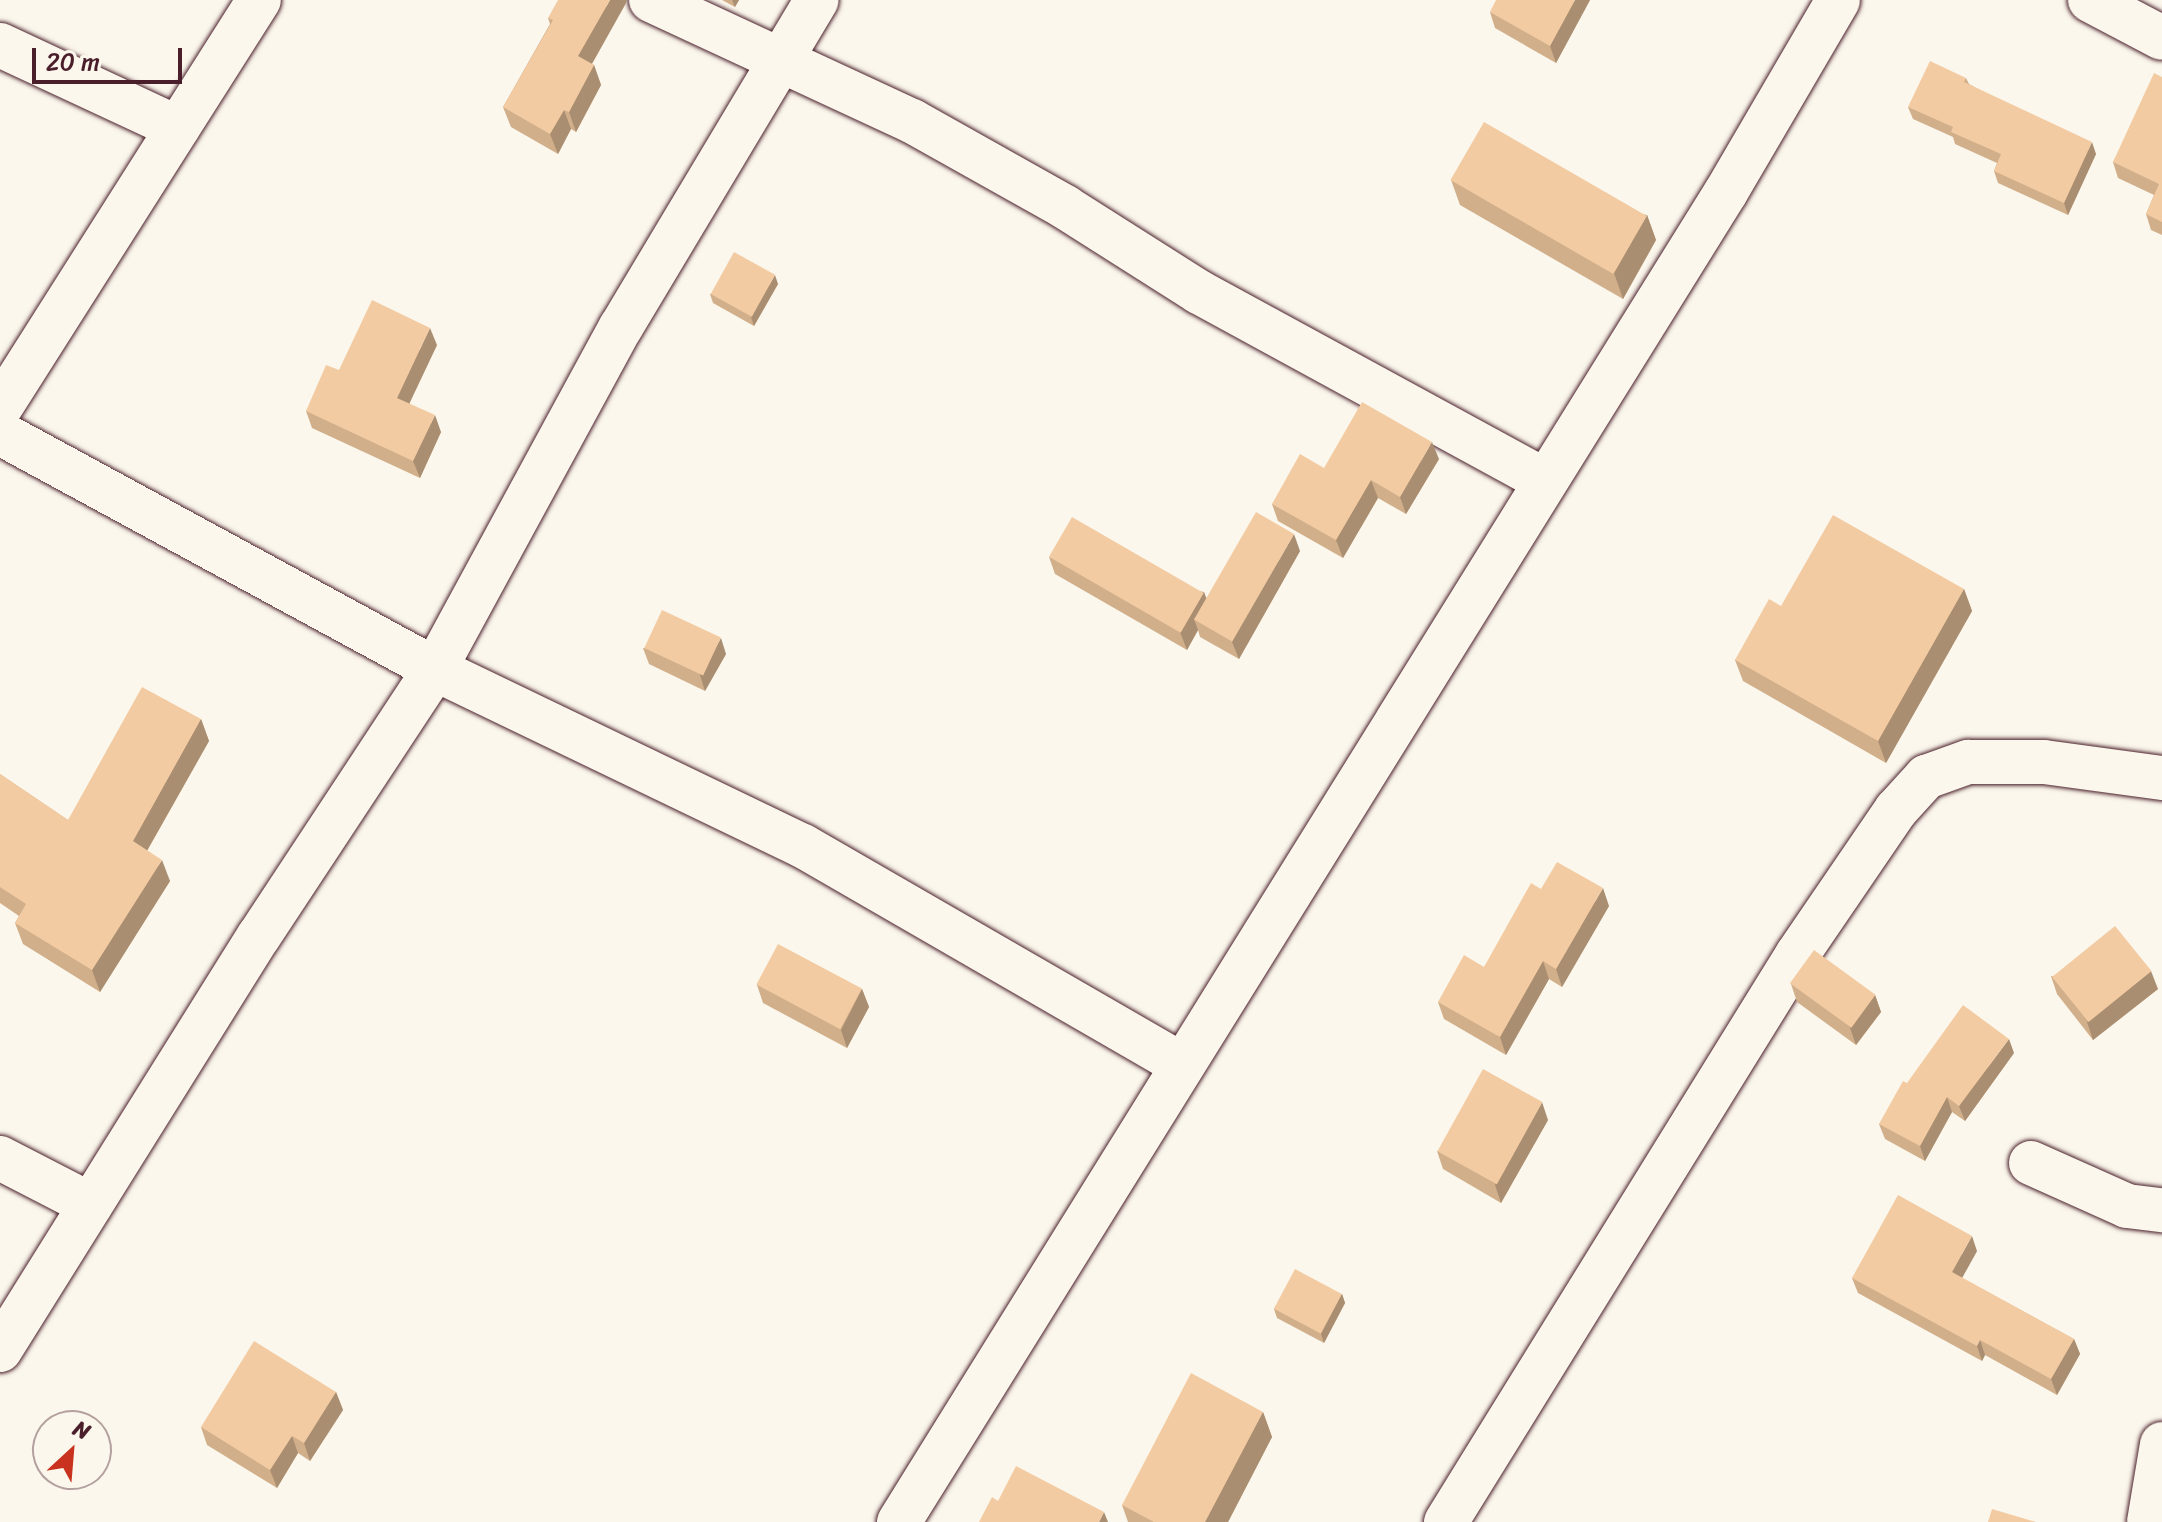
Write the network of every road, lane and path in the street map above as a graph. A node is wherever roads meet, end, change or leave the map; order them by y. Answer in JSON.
{"nodes":[{"id":1,"x":259,"y":0,"type":"edge"},
{"id":2,"x":651,"y":0,"type":"edge"},
{"id":3,"x":817,"y":0,"type":"edge"},
{"id":4,"x":1838,"y":0,"type":"edge"},
{"id":5,"x":2090,"y":0,"type":"edge"},
{"id":6,"x":2162,"y":38,"type":"edge"},
{"id":7,"x":0,"y":45,"type":"edge"},
{"id":8,"x":779,"y":60,"type":"junction"},
{"id":9,"x":178,"y":128,"type":"junction"},
{"id":10,"x":0,"y":408,"type":"edge"},
{"id":11,"x":0,"y":433,"type":"edge"},
{"id":12,"x":1544,"y":480,"type":"junction"},
{"id":13,"x":435,"y":669,"type":"junction"},
{"id":14,"x":2162,"y":778,"type":"edge"},
{"id":15,"x":1182,"y":1065,"type":"junction"},
{"id":16,"x":0,"y":1158,"type":"edge"},
{"id":17,"x":2031,"y":1163,"type":"dead end"},
{"id":18,"x":91,"y":1205,"type":"junction"},
{"id":19,"x":2162,"y":1210,"type":"edge"},
{"id":20,"x":0,"y":1350,"type":"edge"},
{"id":21,"x":2162,"y":1444,"type":"edge"},
{"id":22,"x":899,"y":1522,"type":"edge"},
{"id":23,"x":1446,"y":1522,"type":"edge"},
{"id":24,"x":2149,"y":1522,"type":"edge"}],
"edges":[{"from":1,"to":9,"type":"street"},
{"from":2,"to":8,"type":"street"},
{"from":3,"to":8,"type":"street"},
{"from":4,"to":12,"type":"street"},
{"from":5,"to":6,"type":"street"},
{"from":7,"to":9,"type":"street"},
{"from":8,"to":12,"type":"street"},
{"from":8,"to":13,"type":"street"},
{"from":9,"to":10,"type":"street"},
{"from":11,"to":13,"type":"street"},
{"from":12,"to":15,"type":"street"},
{"from":13,"to":15,"type":"street"},
{"from":13,"to":18,"type":"street"},
{"from":14,"to":23,"type":"street"},
{"from":15,"to":22,"type":"street"},
{"from":16,"to":18,"type":"street"},
{"from":17,"to":19,"type":"street"},
{"from":18,"to":20,"type":"street"},
{"from":21,"to":24,"type":"street"}]}
